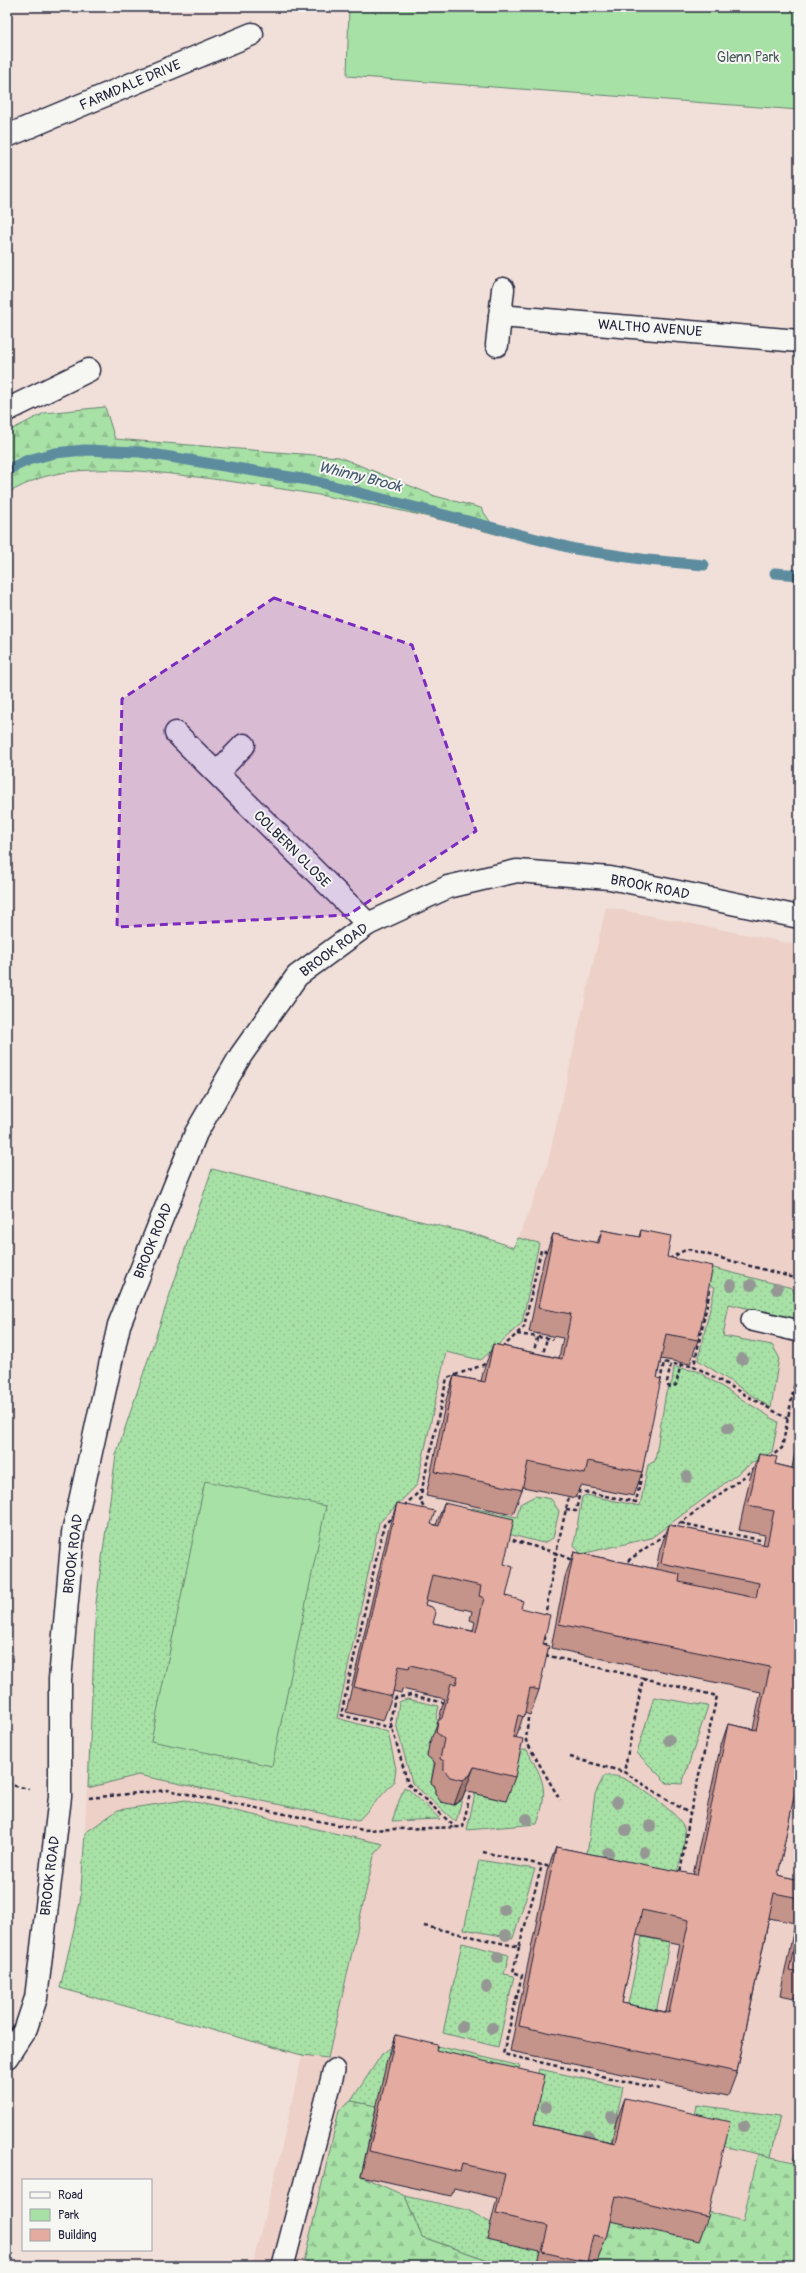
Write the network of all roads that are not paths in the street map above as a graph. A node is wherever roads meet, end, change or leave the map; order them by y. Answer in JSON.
{"nodes":[{"id":1,"x":252,"y":34,"type":"dead end"},
{"id":2,"x":7,"y":136,"type":"edge"},
{"id":3,"x":503,"y":289,"type":"dead end"},
{"id":4,"x":500,"y":316,"type":"junction"},
{"id":5,"x":799,"y":341,"type":"edge"},
{"id":6,"x":497,"y":345,"type":"dead end"},
{"id":7,"x":89,"y":370,"type":"dead end"},
{"id":8,"x":7,"y":410,"type":"edge"},
{"id":9,"x":176,"y":733,"type":"dead end"},
{"id":10,"x":244,"y":745,"type":"dead end"},
{"id":11,"x":217,"y":773,"type":"junction"},
{"id":12,"x":799,"y":917,"type":"edge"},
{"id":13,"x":368,"y":924,"type":"junction"},
{"id":14,"x":752,"y":1320,"type":"dead end"},
{"id":15,"x":799,"y":1331,"type":"edge"},
{"id":16,"x":7,"y":2057,"type":"edge"},
{"id":17,"x":334,"y":2070,"type":"dead end"},
{"id":18,"x":283,"y":2266,"type":"edge"}],
"edges":[{"from":1,"to":2,"type":"street","name":"FARMDALE DRIVE"},
{"from":3,"to":4,"type":"street"},
{"from":4,"to":5,"type":"street","name":"WALTHO AVENUE"},
{"from":4,"to":6,"type":"street"},
{"from":7,"to":8,"type":"street"},
{"from":9,"to":11,"type":"street","name":"COLBERN CLOSE"},
{"from":10,"to":11,"type":"street"},
{"from":11,"to":13,"type":"street","name":"COLBERN CLOSE"},
{"from":12,"to":13,"type":"street","name":"BROOK ROAD"},
{"from":13,"to":16,"type":"street","name":"BROOK ROAD"},
{"from":14,"to":15,"type":"lane"},
{"from":17,"to":18,"type":"lane"}]}
